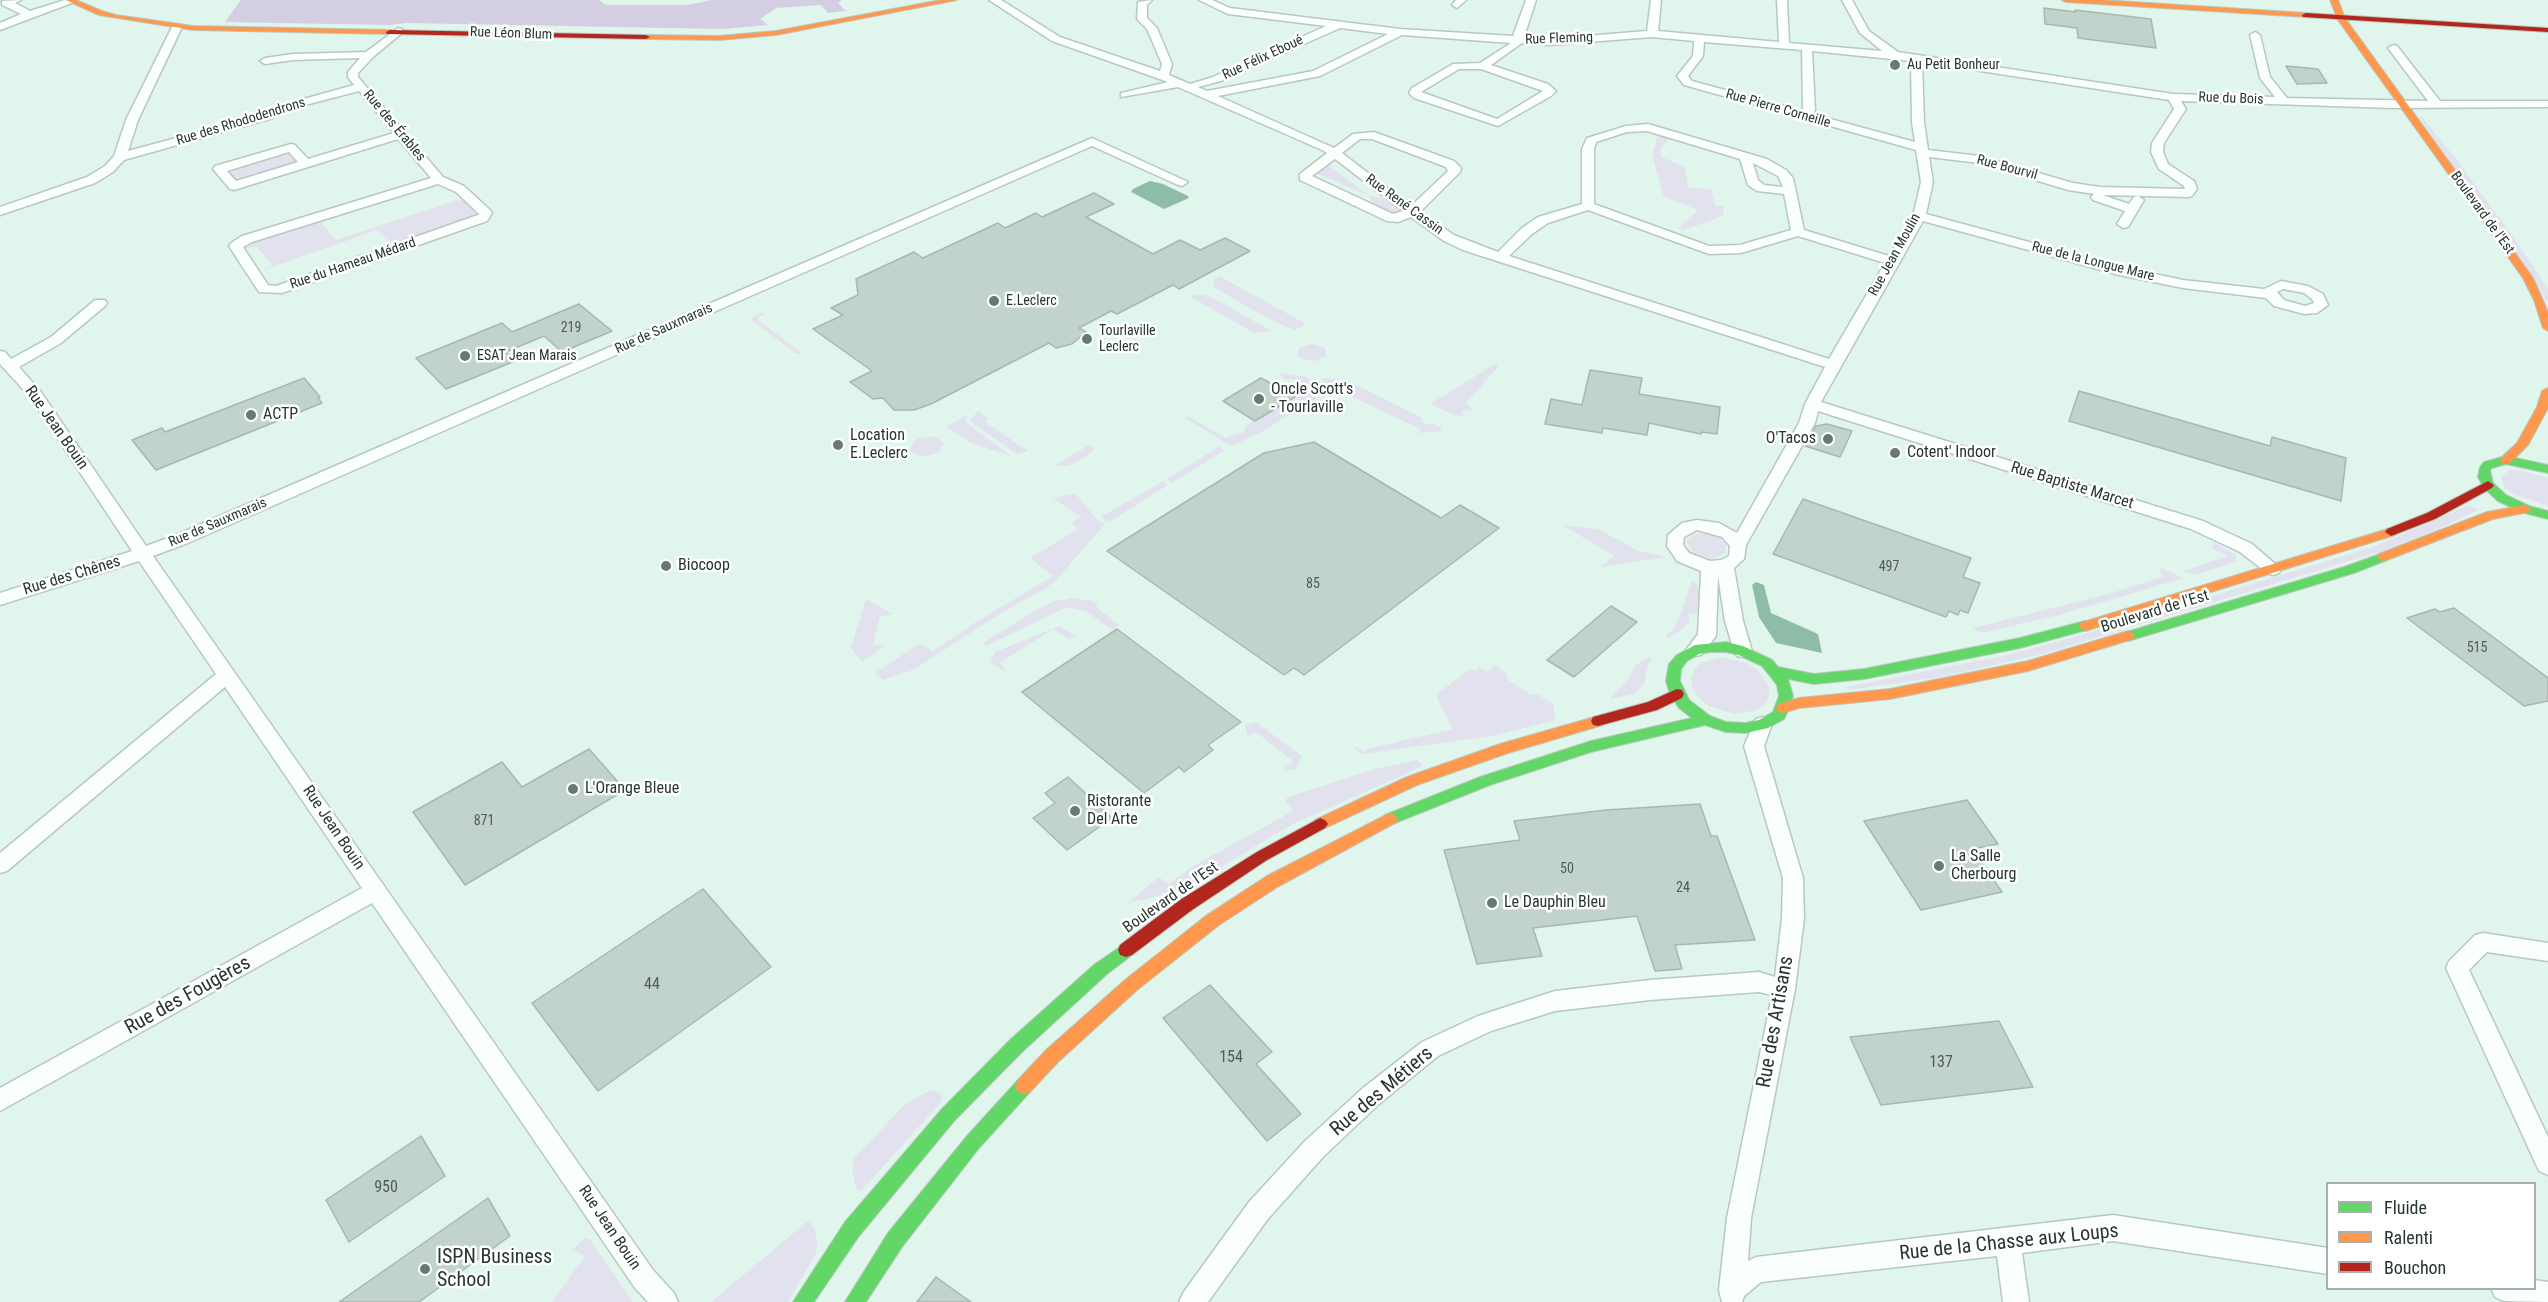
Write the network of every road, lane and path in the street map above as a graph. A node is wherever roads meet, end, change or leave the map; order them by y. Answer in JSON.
{"nodes":[{"id":1,"x":71,"y":0,"type":"edge"},
{"id":2,"x":953,"y":0,"type":"edge"},
{"id":3,"x":994,"y":0,"type":"edge"},
{"id":4,"x":1147,"y":0,"type":"edge"},
{"id":5,"x":1204,"y":0,"type":"edge"},
{"id":6,"x":1531,"y":0,"type":"edge"},
{"id":7,"x":1656,"y":0,"type":"edge"},
{"id":8,"x":1782,"y":0,"type":"edge"},
{"id":9,"x":1847,"y":0,"type":"edge"},
{"id":10,"x":2066,"y":0,"type":"edge"},
{"id":11,"x":2334,"y":0,"type":"edge"},
{"id":12,"x":2346,"y":1,"type":"edge"},
{"id":13,"x":7,"y":3,"type":"edge"},
{"id":14,"x":28,"y":14,"type":"junction"},
{"id":15,"x":2341,"y":18,"type":"junction"},
{"id":16,"x":2357,"y":19,"type":"junction"},
{"id":17,"x":1336,"y":25,"type":"junction"},
{"id":18,"x":0,"y":27,"type":"edge"},
{"id":19,"x":177,"y":27,"type":"junction"},
{"id":20,"x":2548,"y":30,"type":"edge"},
{"id":21,"x":398,"y":31,"type":"junction"},
{"id":22,"x":1400,"y":32,"type":"junction"},
{"id":23,"x":1652,"y":34,"type":"junction"},
{"id":24,"x":2255,"y":35,"type":"dead end"},
{"id":25,"x":1700,"y":39,"type":"junction"},
{"id":26,"x":1519,"y":41,"type":"junction"},
{"id":27,"x":1784,"y":46,"type":"junction"},
{"id":28,"x":1808,"y":48,"type":"junction"},
{"id":29,"x":1891,"y":52,"type":"junction"},
{"id":30,"x":2391,"y":55,"type":"junction"},
{"id":31,"x":369,"y":56,"type":"junction"},
{"id":32,"x":1916,"y":57,"type":"junction"},
{"id":33,"x":265,"y":61,"type":"dead end"},
{"id":34,"x":1482,"y":66,"type":"junction"},
{"id":35,"x":1163,"y":77,"type":"junction"},
{"id":36,"x":1183,"y":85,"type":"junction"},
{"id":37,"x":361,"y":87,"type":"junction"},
{"id":38,"x":1208,"y":88,"type":"junction"},
{"id":39,"x":1125,"y":95,"type":"dead end"},
{"id":40,"x":2173,"y":97,"type":"junction"},
{"id":41,"x":2283,"y":100,"type":"junction"},
{"id":42,"x":2548,"y":104,"type":"edge"},
{"id":43,"x":2403,"y":105,"type":"junction"},
{"id":44,"x":2431,"y":109,"type":"junction"},
{"id":45,"x":1803,"y":116,"type":"junction"},
{"id":46,"x":399,"y":135,"type":"junction"},
{"id":47,"x":1921,"y":150,"type":"junction"},
{"id":48,"x":1334,"y":154,"type":"junction"},
{"id":49,"x":120,"y":157,"type":"junction"},
{"id":50,"x":1746,"y":157,"type":"junction"},
{"id":51,"x":306,"y":164,"type":"junction"},
{"id":52,"x":440,"y":180,"type":"junction"},
{"id":53,"x":1182,"y":182,"type":"dead end"},
{"id":54,"x":2090,"y":190,"type":"junction"},
{"id":55,"x":1789,"y":191,"type":"junction"},
{"id":56,"x":2142,"y":193,"type":"junction"},
{"id":57,"x":1588,"y":206,"type":"junction"},
{"id":58,"x":2133,"y":209,"type":"junction"},
{"id":59,"x":0,"y":211,"type":"edge"},
{"id":60,"x":1412,"y":212,"type":"junction"},
{"id":61,"x":486,"y":213,"type":"joint"},
{"id":62,"x":1919,"y":216,"type":"junction"},
{"id":63,"x":2123,"y":224,"type":"dead end"},
{"id":64,"x":1798,"y":232,"type":"junction"},
{"id":65,"x":1500,"y":258,"type":"junction"},
{"id":66,"x":1893,"y":261,"type":"junction"},
{"id":67,"x":2270,"y":294,"type":"dead end"},
{"id":68,"x":100,"y":303,"type":"dead end"},
{"id":69,"x":2548,"y":328,"type":"edge"},
{"id":70,"x":4,"y":360,"type":"edge"},
{"id":71,"x":1833,"y":365,"type":"junction"},
{"id":72,"x":2548,"y":391,"type":"edge"},
{"id":73,"x":1819,"y":406,"type":"junction"},
{"id":74,"x":2506,"y":460,"type":"junction"},
{"id":75,"x":2548,"y":469,"type":"edge"},
{"id":76,"x":2488,"y":485,"type":"junction"},
{"id":77,"x":2530,"y":511,"type":"junction"},
{"id":78,"x":2548,"y":515,"type":"edge"},
{"id":79,"x":2548,"y":523,"type":"edge"},
{"id":80,"x":1713,"y":527,"type":"junction"},
{"id":81,"x":1738,"y":545,"type":"junction"},
{"id":82,"x":143,"y":554,"type":"junction"},
{"id":83,"x":1717,"y":566,"type":"junction"},
{"id":84,"x":2273,"y":569,"type":"junction"},
{"id":85,"x":0,"y":599,"type":"edge"},
{"id":86,"x":1695,"y":650,"type":"junction"},
{"id":87,"x":1743,"y":651,"type":"junction"},
{"id":88,"x":1776,"y":672,"type":"junction"},
{"id":89,"x":226,"y":676,"type":"junction"},
{"id":90,"x":1677,"y":694,"type":"junction"},
{"id":91,"x":1783,"y":708,"type":"junction"},
{"id":92,"x":1705,"y":720,"type":"junction"},
{"id":93,"x":1764,"y":724,"type":"junction"},
{"id":94,"x":1726,"y":727,"type":"junction"},
{"id":95,"x":1754,"y":746,"type":"junction"},
{"id":96,"x":0,"y":865,"type":"edge"},
{"id":97,"x":376,"y":891,"type":"junction"},
{"id":98,"x":2548,"y":952,"type":"edge"},
{"id":99,"x":1784,"y":988,"type":"junction"},
{"id":100,"x":0,"y":1100,"type":"edge"},
{"id":101,"x":2548,"y":1163,"type":"edge"},
{"id":102,"x":2006,"y":1242,"type":"junction"},
{"id":103,"x":2326,"y":1261,"type":"edge"},
{"id":104,"x":2515,"y":1290,"type":"edge"},
{"id":105,"x":1732,"y":1296,"type":"edge"},
{"id":106,"x":2548,"y":1296,"type":"edge"},
{"id":107,"x":664,"y":1302,"type":"edge"},
{"id":108,"x":803,"y":1302,"type":"edge"},
{"id":109,"x":855,"y":1302,"type":"edge"},
{"id":110,"x":1191,"y":1302,"type":"edge"},
{"id":111,"x":2016,"y":1302,"type":"edge"}],
"edges":[{"from":1,"to":14,"type":"street"},
{"from":1,"to":19,"type":"main road","name":"Rue Léon Blum"},
{"from":2,"to":21,"type":"main road","name":"Rue Léon Blum"},
{"from":3,"to":35,"type":"street"},
{"from":4,"to":35,"type":"street"},
{"from":5,"to":17,"type":"street","name":"Rue Fleming"},
{"from":6,"to":26,"type":"street"},
{"from":7,"to":23,"type":"street"},
{"from":8,"to":27,"type":"street"},
{"from":9,"to":29,"type":"street"},
{"from":10,"to":15,"type":"main road"},
{"from":11,"to":15,"type":"main road","name":"Boulevard de l'Est"},
{"from":12,"to":16,"type":"main road"},
{"from":13,"to":14,"type":"street"},
{"from":14,"to":18,"type":"street"},
{"from":15,"to":16,"type":"main road"},
{"from":15,"to":30,"type":"main road"},
{"from":15,"to":43,"type":"main road","name":"Boulevard de l'Est"},
{"from":16,"to":20,"type":"main road"},
{"from":16,"to":30,"type":"main road"},
{"from":17,"to":22,"type":"street","name":"Rue Fleming"},
{"from":17,"to":38,"type":"street","name":"Rue Félix Eboué"},
{"from":19,"to":21,"type":"main road","name":"Rue Léon Blum"},
{"from":19,"to":49,"type":"street"},
{"from":21,"to":31,"type":"street","name":"Rue des Érables"},
{"from":22,"to":26,"type":"street","name":"Rue Fleming"},
{"from":22,"to":38,"type":"street"},
{"from":23,"to":25,"type":"street","name":"Rue Fleming"},
{"from":23,"to":26,"type":"street","name":"Rue Fleming"},
{"from":24,"to":41,"type":"street"},
{"from":25,"to":27,"type":"street","name":"Rue Fleming"},
{"from":25,"to":45,"type":"street","name":"Rue Pierre Corneille"},
{"from":26,"to":34,"type":"street"},
{"from":27,"to":28,"type":"street","name":"Rue Fleming"},
{"from":28,"to":29,"type":"street","name":"Rue Fleming"},
{"from":28,"to":45,"type":"street"},
{"from":29,"to":32,"type":"street","name":"Rue Fleming"},
{"from":30,"to":44,"type":"main road"},
{"from":31,"to":33,"type":"street"},
{"from":31,"to":37,"type":"street","name":"Rue des Érables"},
{"from":32,"to":40,"type":"street","name":"Rue du Bois"},
{"from":32,"to":47,"type":"street","name":"Rue Jean Moulin"},
{"from":34,"to":34,"type":"street"},
{"from":35,"to":36,"type":"street"},
{"from":36,"to":38,"type":"street","name":"Rue Félix Eboué"},
{"from":36,"to":39,"type":"street","name":"Rue Félix Eboué"},
{"from":37,"to":46,"type":"street","name":"Rue des Érables"},
{"from":37,"to":49,"type":"street","name":"Rue des Rhododendrons"},
{"from":38,"to":48,"type":"street","name":"Rue René Cassin"},
{"from":40,"to":41,"type":"street","name":"Rue du Bois"},
{"from":40,"to":56,"type":"street","name":"Rue Bourvil"},
{"from":41,"to":43,"type":"street","name":"Rue du Bois"},
{"from":42,"to":44,"type":"street","name":"Rue du Bois"},
{"from":43,"to":44,"type":"street","name":"Rue du Bois"},
{"from":43,"to":69,"type":"main road","name":"Boulevard de l'Est"},
{"from":45,"to":47,"type":"street","name":"Rue Pierre Corneille"},
{"from":46,"to":51,"type":"street"},
{"from":46,"to":52,"type":"street","name":"Rue des Érables"},
{"from":47,"to":54,"type":"street","name":"Rue Bourvil"},
{"from":47,"to":62,"type":"street","name":"Rue Jean Moulin"},
{"from":48,"to":60,"type":"street","name":"Rue René Cassin"},
{"from":48,"to":60,"type":"street"},
{"from":48,"to":60,"type":"street"},
{"from":49,"to":59,"type":"street"},
{"from":50,"to":55,"type":"street"},
{"from":50,"to":55,"type":"street"},
{"from":50,"to":57,"type":"street"},
{"from":51,"to":51,"type":"street"},
{"from":52,"to":61,"type":"street","name":"Rue des Érables"},
{"from":52,"to":61,"type":"street","name":"Rue du Hameau Médard"},
{"from":53,"to":82,"type":"street","name":"Rue de Sauxmarais"},
{"from":54,"to":56,"type":"street","name":"Rue Bourvil"},
{"from":54,"to":58,"type":"street","name":"Rue Bourvil"},
{"from":55,"to":64,"type":"street"},
{"from":56,"to":58,"type":"street"},
{"from":57,"to":64,"type":"street"},
{"from":57,"to":65,"type":"street"},
{"from":58,"to":63,"type":"street"},
{"from":60,"to":65,"type":"street","name":"Rue René Cassin"},
{"from":62,"to":66,"type":"street","name":"Rue Jean Moulin"},
{"from":62,"to":67,"type":"street","name":"Rue de la Longue Mare"},
{"from":64,"to":66,"type":"street"},
{"from":65,"to":71,"type":"street","name":"Rue René Cassin"},
{"from":66,"to":71,"type":"street","name":"Rue Jean Moulin"},
{"from":68,"to":70,"type":"street"},
{"from":70,"to":82,"type":"street","name":"Rue Jean Bouin"},
{"from":71,"to":73,"type":"street","name":"Rue Jean Moulin"},
{"from":72,"to":74,"type":"main road"},
{"from":73,"to":80,"type":"street","name":"Rue Jean Moulin"},
{"from":73,"to":81,"type":"street","name":"Rue Jean Moulin"},
{"from":73,"to":84,"type":"street","name":"Rue Baptiste Marcet"},
{"from":74,"to":75,"type":"main road"},
{"from":74,"to":76,"type":"main road"},
{"from":76,"to":77,"type":"main road"},
{"from":76,"to":84,"type":"main road","name":"Boulevard de l'Est"},
{"from":77,"to":78,"type":"main road"},
{"from":77,"to":79,"type":"main road"},
{"from":77,"to":91,"type":"main road","name":"Boulevard de l'Est"},
{"from":80,"to":81,"type":"street"},
{"from":80,"to":83,"type":"street","name":"Rue Jean Moulin"},
{"from":81,"to":83,"type":"street","name":"Rue Jean Moulin"},
{"from":82,"to":85,"type":"street","name":"Rue des Chênes"},
{"from":82,"to":89,"type":"street","name":"Rue Jean Bouin"},
{"from":83,"to":86,"type":"street","name":"Rue Jean Moulin"},
{"from":83,"to":87,"type":"street"},
{"from":84,"to":88,"type":"main road","name":"Boulevard de l'Est"},
{"from":86,"to":87,"type":"main road"},
{"from":86,"to":90,"type":"main road"},
{"from":87,"to":88,"type":"main road"},
{"from":88,"to":91,"type":"main road"},
{"from":89,"to":96,"type":"street"},
{"from":89,"to":97,"type":"street","name":"Rue Jean Bouin"},
{"from":90,"to":92,"type":"main road"},
{"from":90,"to":108,"type":"main road","name":"Boulevard de l'Est"},
{"from":91,"to":93,"type":"main road"},
{"from":92,"to":94,"type":"main road"},
{"from":92,"to":109,"type":"main road"},
{"from":93,"to":94,"type":"main road"},
{"from":93,"to":95,"type":"street"},
{"from":94,"to":95,"type":"street"},
{"from":95,"to":99,"type":"street","name":"Rue des Artisans"},
{"from":97,"to":100,"type":"street","name":"Rue des Fougères"},
{"from":97,"to":107,"type":"street","name":"Rue Jean Bouin"},
{"from":98,"to":101,"type":"street"},
{"from":99,"to":105,"type":"street","name":"Rue des Artisans"},
{"from":99,"to":110,"type":"street","name":"Rue des Métiers"},
{"from":102,"to":103,"type":"street","name":"Rue de la Chasse aux Loups"},
{"from":102,"to":105,"type":"street","name":"Rue de la Chasse aux Loups"},
{"from":102,"to":111,"type":"street"},
{"from":104,"to":106,"type":"street"}]}
